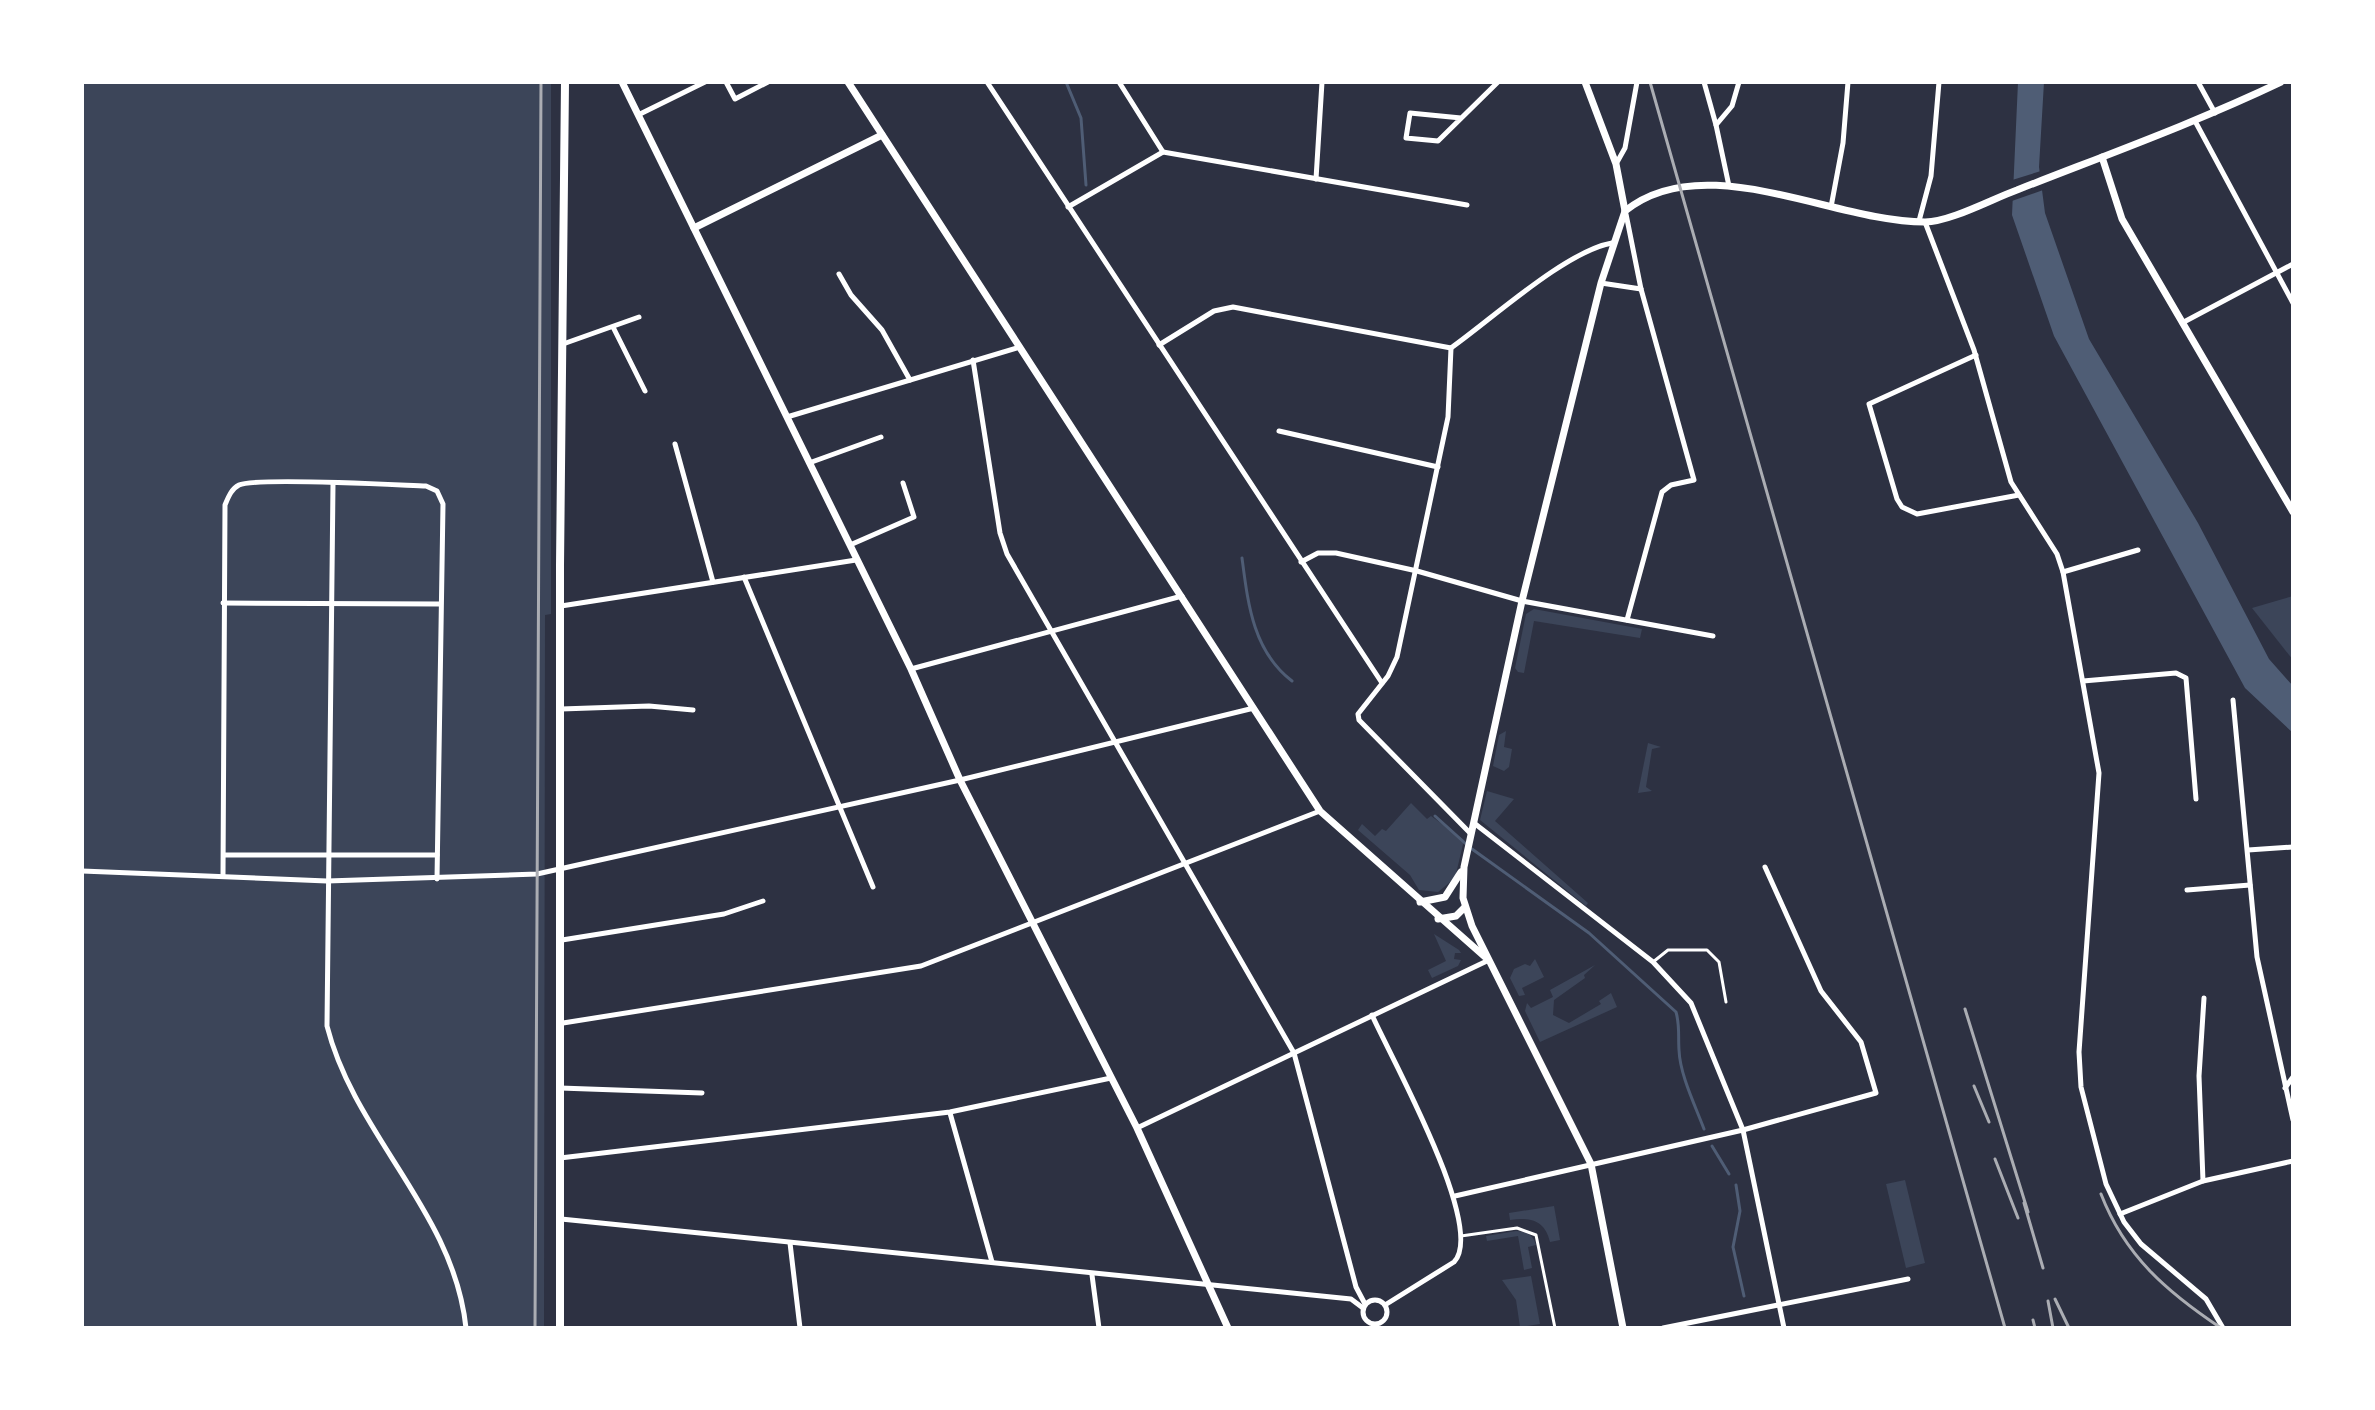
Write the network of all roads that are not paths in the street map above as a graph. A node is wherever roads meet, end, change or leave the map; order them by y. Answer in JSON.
{"nodes":[{"id":1,"x":565,"y":82,"type":"edge"},
{"id":2,"x":622,"y":82,"type":"edge"},
{"id":3,"x":705,"y":82,"type":"edge"},
{"id":4,"x":726,"y":82,"type":"edge"},
{"id":5,"x":768,"y":82,"type":"edge"},
{"id":6,"x":848,"y":82,"type":"edge"},
{"id":7,"x":987,"y":82,"type":"edge"},
{"id":8,"x":1119,"y":82,"type":"edge"},
{"id":9,"x":1322,"y":82,"type":"edge"},
{"id":10,"x":1498,"y":82,"type":"edge"},
{"id":11,"x":1585,"y":82,"type":"edge"},
{"id":12,"x":1637,"y":82,"type":"edge"},
{"id":13,"x":1704,"y":82,"type":"edge"},
{"id":14,"x":1739,"y":82,"type":"edge"},
{"id":15,"x":1848,"y":82,"type":"edge"},
{"id":16,"x":1939,"y":82,"type":"edge"},
{"id":17,"x":2198,"y":82,"type":"edge"},
{"id":18,"x":2281,"y":82,"type":"edge"},
{"id":19,"x":2215,"y":113,"type":"junction"},
{"id":20,"x":638,"y":115,"type":"junction"},
{"id":21,"x":1461,"y":118,"type":"junction"},
{"id":22,"x":2195,"y":121,"type":"junction"},
{"id":23,"x":1716,"y":125,"type":"junction"},
{"id":24,"x":882,"y":135,"type":"junction"},
{"id":25,"x":1163,"y":152,"type":"junction"},
{"id":26,"x":2102,"y":157,"type":"junction"},
{"id":27,"x":1616,"y":164,"type":"junction"},
{"id":28,"x":1316,"y":179,"type":"junction"},
{"id":29,"x":1729,"y":186,"type":"junction"},
{"id":30,"x":1467,"y":205,"type":"dead end"},
{"id":31,"x":1068,"y":207,"type":"junction"},
{"id":32,"x":1831,"y":208,"type":"junction"},
{"id":33,"x":1625,"y":211,"type":"junction"},
{"id":34,"x":1922,"y":221,"type":"junction"},
{"id":35,"x":694,"y":228,"type":"junction"},
{"id":36,"x":1612,"y":243,"type":"junction"},
{"id":37,"x":2293,"y":264,"type":"edge"},
{"id":38,"x":2279,"y":272,"type":"junction"},
{"id":39,"x":839,"y":274,"type":"dead end"},
{"id":40,"x":1601,"y":283,"type":"junction"},
{"id":41,"x":1641,"y":289,"type":"junction"},
{"id":42,"x":2293,"y":303,"type":"edge"},
{"id":43,"x":639,"y":317,"type":"dead end"},
{"id":44,"x":2182,"y":323,"type":"junction"},
{"id":45,"x":613,"y":327,"type":"junction"},
{"id":46,"x":562,"y":345,"type":"junction"},
{"id":47,"x":1159,"y":345,"type":"junction"},
{"id":48,"x":1021,"y":346,"type":"junction"},
{"id":49,"x":1451,"y":348,"type":"junction"},
{"id":50,"x":1976,"y":355,"type":"junction"},
{"id":51,"x":973,"y":360,"type":"junction"},
{"id":52,"x":910,"y":380,"type":"junction"},
{"id":53,"x":645,"y":391,"type":"dead end"},
{"id":54,"x":787,"y":417,"type":"junction"},
{"id":55,"x":1279,"y":431,"type":"dead end"},
{"id":56,"x":881,"y":437,"type":"dead end"},
{"id":57,"x":675,"y":444,"type":"dead end"},
{"id":58,"x":809,"y":463,"type":"junction"},
{"id":59,"x":1438,"y":467,"type":"junction"},
{"id":60,"x":903,"y":483,"type":"dead end"},
{"id":61,"x":333,"y":484,"type":"junction"},
{"id":62,"x":2019,"y":495,"type":"junction"},
{"id":63,"x":2293,"y":512,"type":"edge"},
{"id":64,"x":849,"y":545,"type":"junction"},
{"id":65,"x":2138,"y":550,"type":"dead end"},
{"id":66,"x":856,"y":560,"type":"junction"},
{"id":67,"x":1301,"y":562,"type":"junction"},
{"id":68,"x":1417,"y":571,"type":"junction"},
{"id":69,"x":2063,"y":572,"type":"junction"},
{"id":70,"x":744,"y":577,"type":"junction"},
{"id":71,"x":713,"y":582,"type":"junction"},
{"id":72,"x":1183,"y":596,"type":"junction"},
{"id":73,"x":1522,"y":601,"type":"junction"},
{"id":74,"x":223,"y":603,"type":"junction"},
{"id":75,"x":331,"y":604,"type":"junction"},
{"id":76,"x":440,"y":604,"type":"junction"},
{"id":77,"x":561,"y":606,"type":"junction"},
{"id":78,"x":1627,"y":620,"type":"junction"},
{"id":79,"x":1054,"y":633,"type":"junction"},
{"id":80,"x":1713,"y":636,"type":"dead end"},
{"id":81,"x":911,"y":669,"type":"junction"},
{"id":82,"x":2083,"y":681,"type":"junction"},
{"id":83,"x":1382,"y":683,"type":"junction"},
{"id":84,"x":2233,"y":700,"type":"dead end"},
{"id":85,"x":1254,"y":708,"type":"junction"},
{"id":86,"x":561,"y":709,"type":"junction"},
{"id":87,"x":693,"y":710,"type":"dead end"},
{"id":88,"x":1115,"y":743,"type":"junction"},
{"id":89,"x":960,"y":780,"type":"junction"},
{"id":90,"x":2196,"y":799,"type":"dead end"},
{"id":91,"x":842,"y":805,"type":"junction"},
{"id":92,"x":1320,"y":811,"type":"junction"},
{"id":93,"x":1474,"y":823,"type":"junction"},
{"id":94,"x":1471,"y":836,"type":"junction"},
{"id":95,"x":2293,"y":847,"type":"edge"},
{"id":96,"x":2248,"y":850,"type":"junction"},
{"id":97,"x":224,"y":855,"type":"junction"},
{"id":98,"x":437,"y":855,"type":"junction"},
{"id":99,"x":329,"y":856,"type":"junction"},
{"id":100,"x":1185,"y":864,"type":"junction"},
{"id":101,"x":1464,"y":867,"type":"junction"},
{"id":102,"x":1765,"y":867,"type":"dead end"},
{"id":103,"x":562,"y":870,"type":"junction"},
{"id":104,"x":82,"y":871,"type":"edge"},
{"id":105,"x":223,"y":876,"type":"junction"},
{"id":106,"x":437,"y":879,"type":"junction"},
{"id":107,"x":327,"y":881,"type":"junction"},
{"id":108,"x":2250,"y":885,"type":"junction"},
{"id":109,"x":873,"y":887,"type":"dead end"},
{"id":110,"x":2187,"y":890,"type":"dead end"},
{"id":111,"x":1445,"y":897,"type":"junction"},
{"id":112,"x":763,"y":901,"type":"dead end"},
{"id":113,"x":1420,"y":902,"type":"junction"},
{"id":114,"x":1465,"y":907,"type":"junction"},
{"id":115,"x":1438,"y":919,"type":"junction"},
{"id":116,"x":1032,"y":924,"type":"junction"},
{"id":117,"x":562,"y":940,"type":"junction"},
{"id":118,"x":1489,"y":960,"type":"junction"},
{"id":119,"x":1653,"y":962,"type":"junction"},
{"id":120,"x":2204,"y":998,"type":"dead end"},
{"id":121,"x":1726,"y":1002,"type":"dead end"},
{"id":122,"x":1372,"y":1015,"type":"junction"},
{"id":123,"x":563,"y":1023,"type":"junction"},
{"id":124,"x":1294,"y":1053,"type":"junction"},
{"id":125,"x":2293,"y":1077,"type":"edge"},
{"id":126,"x":1111,"y":1078,"type":"junction"},
{"id":127,"x":560,"y":1088,"type":"junction"},
{"id":128,"x":2285,"y":1088,"type":"junction"},
{"id":129,"x":702,"y":1093,"type":"dead end"},
{"id":130,"x":950,"y":1112,"type":"junction"},
{"id":131,"x":2293,"y":1120,"type":"edge"},
{"id":132,"x":1137,"y":1128,"type":"junction"},
{"id":133,"x":1743,"y":1130,"type":"junction"},
{"id":134,"x":560,"y":1158,"type":"junction"},
{"id":135,"x":2293,"y":1161,"type":"edge"},
{"id":136,"x":1591,"y":1164,"type":"junction"},
{"id":137,"x":2203,"y":1181,"type":"junction"},
{"id":138,"x":1455,"y":1196,"type":"junction"},
{"id":139,"x":2120,"y":1214,"type":"junction"},
{"id":140,"x":561,"y":1219,"type":"junction"},
{"id":141,"x":1461,"y":1236,"type":"junction"},
{"id":142,"x":790,"y":1243,"type":"junction"},
{"id":143,"x":992,"y":1262,"type":"junction"},
{"id":144,"x":1092,"y":1275,"type":"junction"},
{"id":145,"x":1908,"y":1279,"type":"dead end"},
{"id":146,"x":1208,"y":1287,"type":"junction"},
{"id":147,"x":1385,"y":1305,"type":"junction"},
{"id":148,"x":1781,"y":1305,"type":"junction"},
{"id":149,"x":1364,"y":1306,"type":"junction"},
{"id":150,"x":1375,"y":1326,"type":"edge"},
{"id":151,"x":466,"y":1328,"type":"edge"},
{"id":152,"x":560,"y":1328,"type":"edge"},
{"id":153,"x":800,"y":1328,"type":"edge"},
{"id":154,"x":1099,"y":1328,"type":"edge"},
{"id":155,"x":1228,"y":1328,"type":"edge"},
{"id":156,"x":1555,"y":1328,"type":"edge"},
{"id":157,"x":1623,"y":1328,"type":"edge"},
{"id":158,"x":1663,"y":1328,"type":"edge"},
{"id":159,"x":1784,"y":1328,"type":"edge"},
{"id":160,"x":2223,"y":1328,"type":"edge"}],
"edges":[{"from":1,"to":46,"type":"main road"},
{"from":2,"to":20,"type":"street"},
{"from":3,"to":20,"type":"street"},
{"from":4,"to":5,"type":"street"},
{"from":6,"to":24,"type":"street"},
{"from":7,"to":31,"type":"street"},
{"from":8,"to":25,"type":"street"},
{"from":9,"to":28,"type":"street"},
{"from":10,"to":21,"type":"street"},
{"from":11,"to":27,"type":"street"},
{"from":12,"to":27,"type":"street"},
{"from":13,"to":23,"type":"street"},
{"from":14,"to":23,"type":"street"},
{"from":15,"to":32,"type":"street"},
{"from":16,"to":34,"type":"street"},
{"from":17,"to":19,"type":"street"},
{"from":18,"to":19,"type":"street"},
{"from":19,"to":22,"type":"street"},
{"from":20,"to":35,"type":"street"},
{"from":21,"to":21,"type":"street"},
{"from":22,"to":26,"type":"street"},
{"from":22,"to":38,"type":"street"},
{"from":23,"to":29,"type":"street"},
{"from":24,"to":35,"type":"street"},
{"from":24,"to":48,"type":"street"},
{"from":25,"to":28,"type":"street"},
{"from":25,"to":31,"type":"street"},
{"from":26,"to":34,"type":"street"},
{"from":26,"to":44,"type":"street"},
{"from":27,"to":33,"type":"street"},
{"from":28,"to":30,"type":"street"},
{"from":29,"to":32,"type":"street"},
{"from":29,"to":33,"type":"street"},
{"from":31,"to":47,"type":"street"},
{"from":32,"to":34,"type":"street"},
{"from":33,"to":36,"type":"street"},
{"from":33,"to":41,"type":"street"},
{"from":34,"to":50,"type":"street"},
{"from":35,"to":54,"type":"street"},
{"from":36,"to":40,"type":"street"},
{"from":36,"to":49,"type":"street"},
{"from":37,"to":38,"type":"street"},
{"from":38,"to":42,"type":"street"},
{"from":38,"to":44,"type":"street"},
{"from":39,"to":52,"type":"street"},
{"from":40,"to":41,"type":"street"},
{"from":40,"to":73,"type":"street"},
{"from":41,"to":78,"type":"street"},
{"from":43,"to":45,"type":"street"},
{"from":44,"to":63,"type":"street"},
{"from":45,"to":46,"type":"street"},
{"from":45,"to":53,"type":"street"},
{"from":46,"to":77,"type":"main road"},
{"from":47,"to":49,"type":"street"},
{"from":47,"to":67,"type":"street"},
{"from":48,"to":51,"type":"street"},
{"from":48,"to":72,"type":"street"},
{"from":49,"to":59,"type":"street"},
{"from":50,"to":62,"type":"street"},
{"from":50,"to":62,"type":"street"},
{"from":51,"to":52,"type":"street"},
{"from":51,"to":79,"type":"street"},
{"from":52,"to":54,"type":"street"},
{"from":54,"to":58,"type":"street"},
{"from":55,"to":59,"type":"street"},
{"from":56,"to":58,"type":"street"},
{"from":57,"to":71,"type":"street"},
{"from":58,"to":64,"type":"street"},
{"from":59,"to":68,"type":"street"},
{"from":60,"to":64,"type":"street"},
{"from":61,"to":74,"type":"street"},
{"from":61,"to":75,"type":"street"},
{"from":61,"to":76,"type":"street"},
{"from":62,"to":69,"type":"street"},
{"from":64,"to":66,"type":"street"},
{"from":65,"to":69,"type":"street"},
{"from":66,"to":70,"type":"street"},
{"from":66,"to":81,"type":"street"},
{"from":67,"to":68,"type":"street"},
{"from":67,"to":83,"type":"street"},
{"from":68,"to":73,"type":"street"},
{"from":68,"to":83,"type":"street"},
{"from":69,"to":82,"type":"street"},
{"from":70,"to":71,"type":"street"},
{"from":70,"to":91,"type":"street"},
{"from":71,"to":77,"type":"street"},
{"from":72,"to":79,"type":"street"},
{"from":72,"to":85,"type":"street"},
{"from":73,"to":78,"type":"street"},
{"from":73,"to":93,"type":"street"},
{"from":74,"to":75,"type":"street"},
{"from":74,"to":97,"type":"street"},
{"from":75,"to":76,"type":"street"},
{"from":75,"to":99,"type":"street"},
{"from":76,"to":98,"type":"street"},
{"from":77,"to":86,"type":"main road"},
{"from":78,"to":80,"type":"street"},
{"from":79,"to":81,"type":"street"},
{"from":79,"to":88,"type":"street"},
{"from":81,"to":89,"type":"street"},
{"from":82,"to":90,"type":"street"},
{"from":82,"to":139,"type":"street"},
{"from":83,"to":94,"type":"street"},
{"from":84,"to":96,"type":"street"},
{"from":85,"to":88,"type":"street"},
{"from":85,"to":92,"type":"street"},
{"from":86,"to":87,"type":"street"},
{"from":86,"to":103,"type":"main road"},
{"from":88,"to":89,"type":"street"},
{"from":88,"to":100,"type":"street"},
{"from":89,"to":91,"type":"street"},
{"from":89,"to":116,"type":"street"},
{"from":91,"to":103,"type":"street"},
{"from":91,"to":109,"type":"street"},
{"from":92,"to":100,"type":"street"},
{"from":92,"to":113,"type":"street"},
{"from":93,"to":94,"type":"street"},
{"from":93,"to":119,"type":"street"},
{"from":94,"to":101,"type":"street"},
{"from":95,"to":96,"type":"street"},
{"from":96,"to":108,"type":"street"},
{"from":97,"to":99,"type":"street"},
{"from":97,"to":105,"type":"street"},
{"from":98,"to":99,"type":"street"},
{"from":98,"to":106,"type":"street"},
{"from":99,"to":107,"type":"street"},
{"from":100,"to":116,"type":"street"},
{"from":100,"to":124,"type":"street"},
{"from":101,"to":111,"type":"street"},
{"from":101,"to":114,"type":"street"},
{"from":102,"to":133,"type":"street"},
{"from":103,"to":106,"type":"street"},
{"from":103,"to":117,"type":"main road"},
{"from":104,"to":105,"type":"street"},
{"from":105,"to":107,"type":"street"},
{"from":106,"to":107,"type":"street"},
{"from":107,"to":151,"type":"street"},
{"from":108,"to":110,"type":"street"},
{"from":108,"to":128,"type":"street"},
{"from":111,"to":113,"type":"street"},
{"from":111,"to":115,"type":"street"},
{"from":112,"to":117,"type":"street"},
{"from":113,"to":115,"type":"street"},
{"from":114,"to":115,"type":"street"},
{"from":114,"to":118,"type":"street"},
{"from":115,"to":118,"type":"street"},
{"from":116,"to":123,"type":"street"},
{"from":116,"to":126,"type":"street"},
{"from":117,"to":123,"type":"main road"},
{"from":118,"to":122,"type":"street"},
{"from":118,"to":136,"type":"street"},
{"from":119,"to":121,"type":"lane"},
{"from":119,"to":133,"type":"street"},
{"from":120,"to":137,"type":"street"},
{"from":122,"to":124,"type":"street"},
{"from":122,"to":138,"type":"street"},
{"from":123,"to":127,"type":"main road"},
{"from":124,"to":132,"type":"street"},
{"from":124,"to":149,"type":"street"},
{"from":125,"to":128,"type":"street"},
{"from":126,"to":130,"type":"street"},
{"from":126,"to":132,"type":"street"},
{"from":127,"to":129,"type":"street"},
{"from":127,"to":134,"type":"main road"},
{"from":128,"to":131,"type":"street"},
{"from":130,"to":134,"type":"street"},
{"from":130,"to":143,"type":"street"},
{"from":132,"to":146,"type":"street"},
{"from":133,"to":136,"type":"street"},
{"from":133,"to":148,"type":"street"},
{"from":134,"to":140,"type":"main road"},
{"from":135,"to":137,"type":"street"},
{"from":136,"to":138,"type":"street"},
{"from":136,"to":157,"type":"street"},
{"from":137,"to":139,"type":"street"},
{"from":138,"to":141,"type":"street"},
{"from":139,"to":160,"type":"street"},
{"from":140,"to":142,"type":"street"},
{"from":140,"to":152,"type":"main road"},
{"from":141,"to":147,"type":"street"},
{"from":141,"to":156,"type":"lane"},
{"from":142,"to":143,"type":"street"},
{"from":142,"to":153,"type":"street"},
{"from":143,"to":144,"type":"street"},
{"from":144,"to":146,"type":"street"},
{"from":144,"to":154,"type":"street"},
{"from":145,"to":148,"type":"street"},
{"from":146,"to":149,"type":"street"},
{"from":146,"to":155,"type":"street"},
{"from":147,"to":149,"type":"street"},
{"from":147,"to":150,"type":"street"},
{"from":148,"to":158,"type":"street"},
{"from":148,"to":159,"type":"street"},
{"from":149,"to":150,"type":"street"}]}
